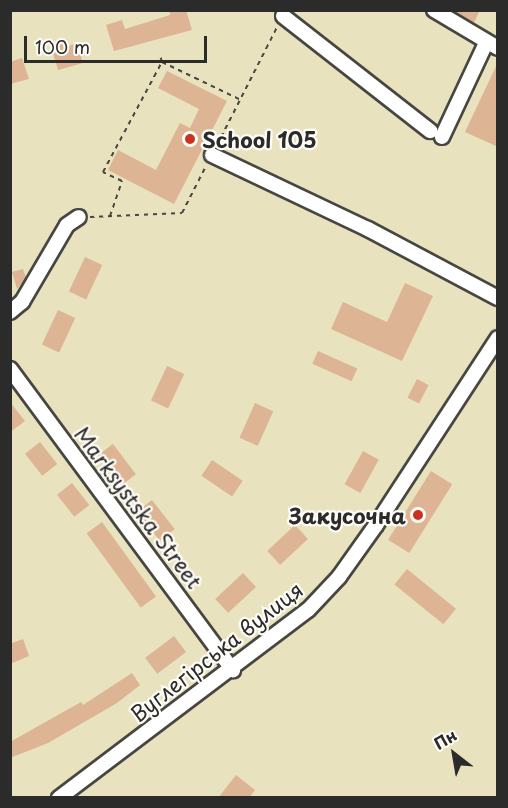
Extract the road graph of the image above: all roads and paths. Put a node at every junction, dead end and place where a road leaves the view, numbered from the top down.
1 (434, 10) edge
2 (283, 16) joint
3 (492, 45) edge
4 (160, 56) dead end
5 (162, 62) junction
6 (241, 100) junction
7 (212, 155) junction
8 (111, 216) junction
9 (79, 217) joint
10 (498, 298) edge
11 (10, 312) edge
12 (498, 338) edge
13 (10, 369) edge
14 (233, 670) junction
15 (58, 798) edge

1 - 3 street
2 - 3 street
2 - 6 path
4 - 5 path
5 - 6 path
5 - 8 path
6 - 7 path
7 - 8 path
7 - 10 street
8 - 9 path
9 - 11 street
12 - 14 street, Вуглегірська вулиця
13 - 14 street, Marksystska Street
14 - 15 street, Вуглегірська вулиця

